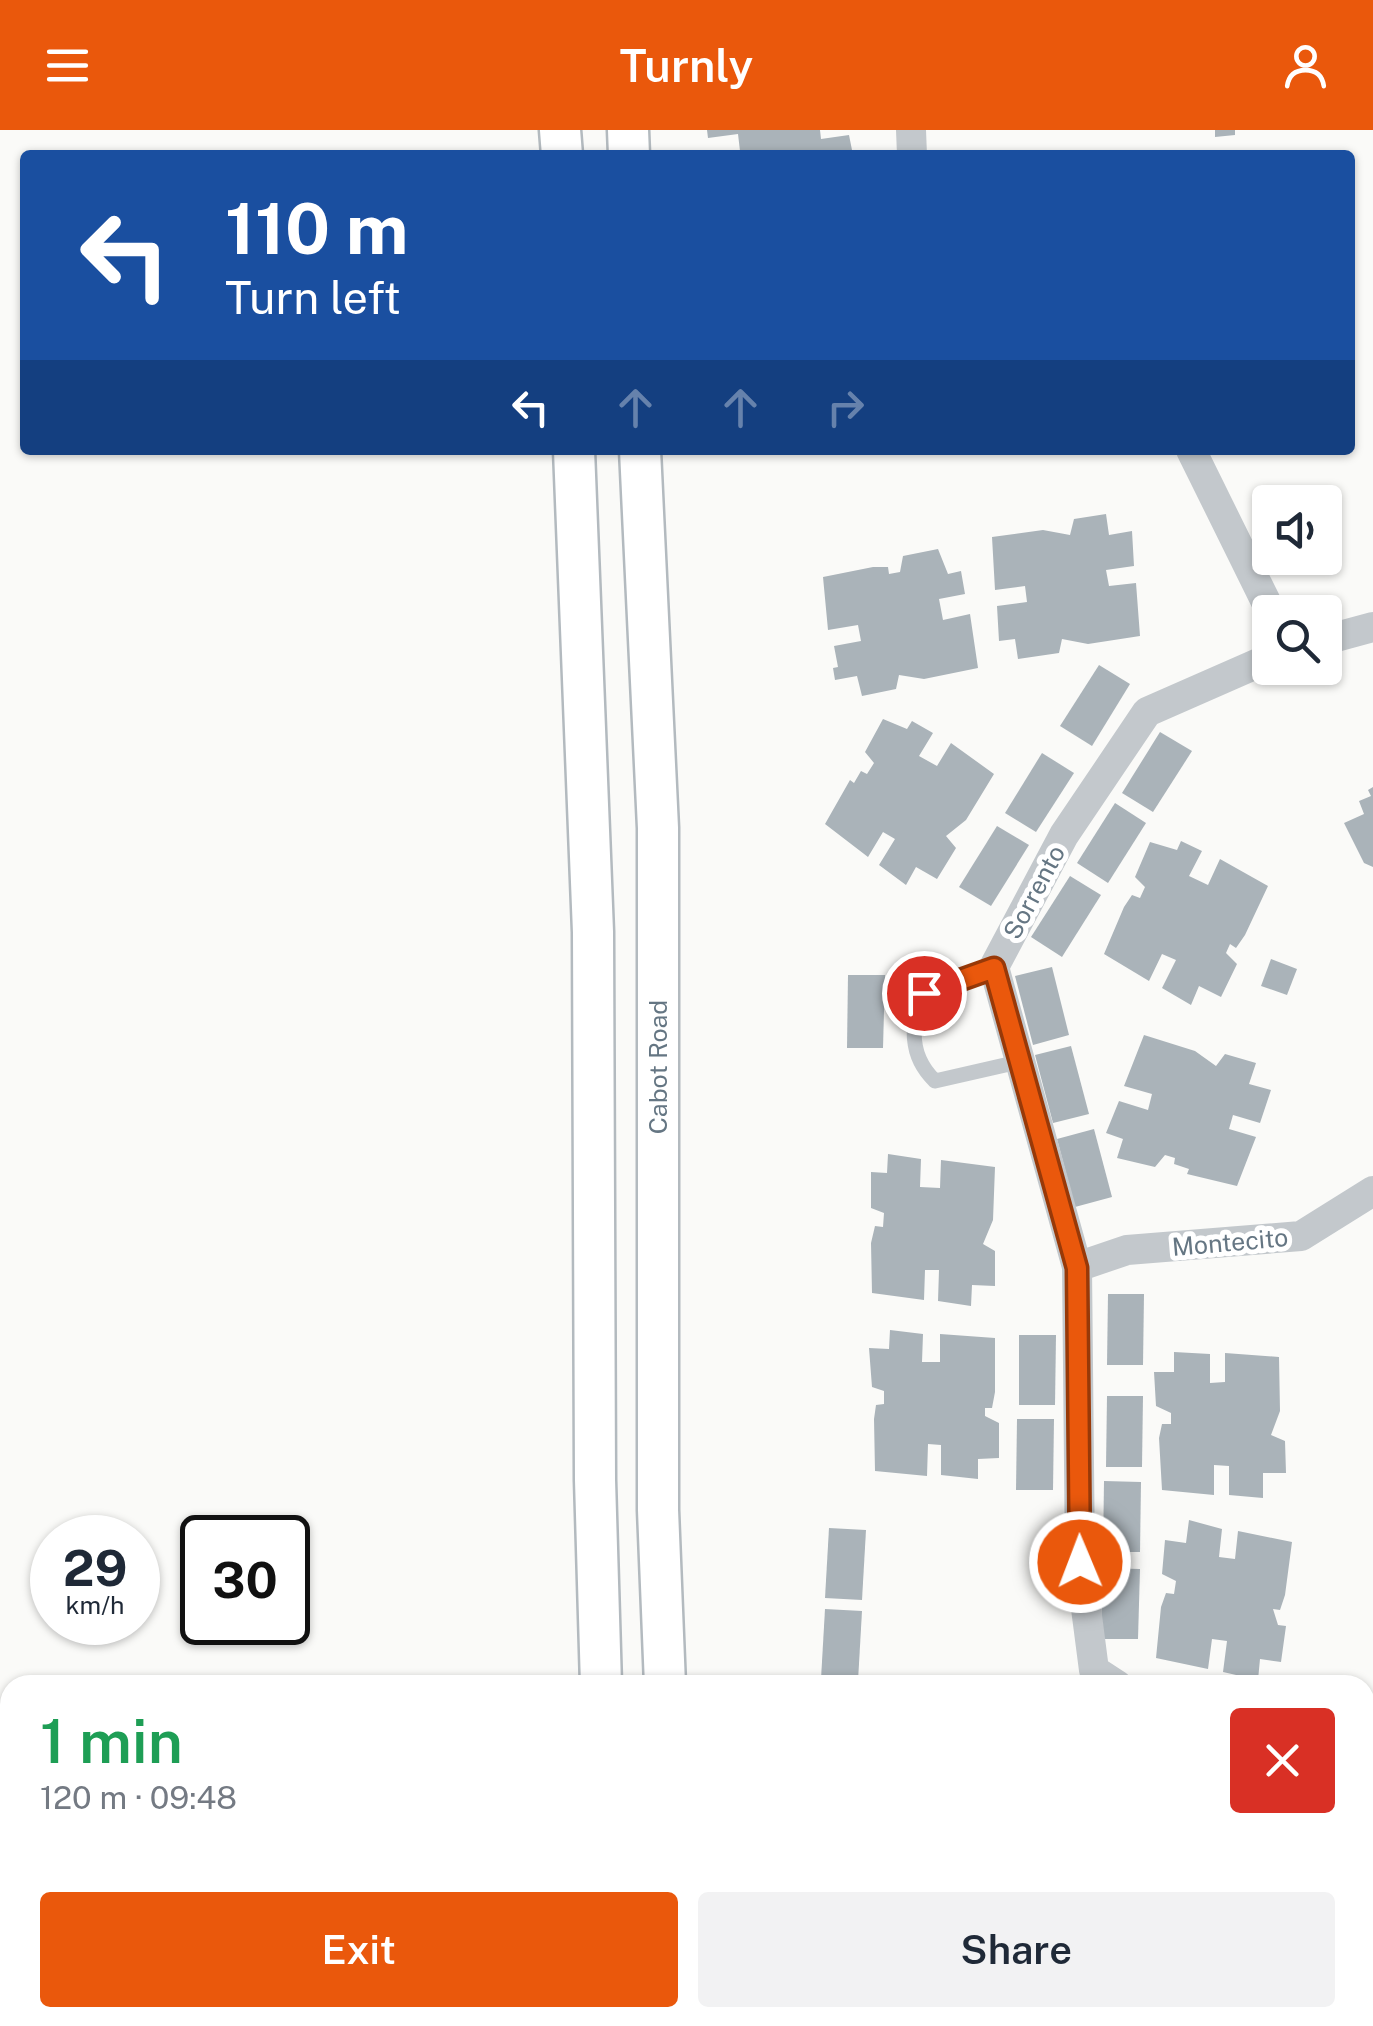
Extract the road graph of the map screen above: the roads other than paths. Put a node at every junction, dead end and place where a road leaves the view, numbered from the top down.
1 (574, 455) edge
2 (640, 455) edge
3 (1193, 455) edge
4 (1262, 595) edge
5 (1373, 627) edge
6 (1342, 635) edge
7 (1252, 666) edge
8 (994, 968) junction
9 (1018, 1062) junction
10 (1373, 1191) edge
11 (1077, 1268) junction
12 (601, 1675) edge
13 (665, 1675) edge
14 (1102, 1675) edge

1 - 12 main road
2 - 13 main road, Cabot Road
3 - 4 street
5 - 6 street
7 - 8 street, Sorrento
8 - 9 street, Sorrento
8 - 9 lane
9 - 11 street, Sorrento
10 - 11 street, Montecito
11 - 14 street, Sorrento

